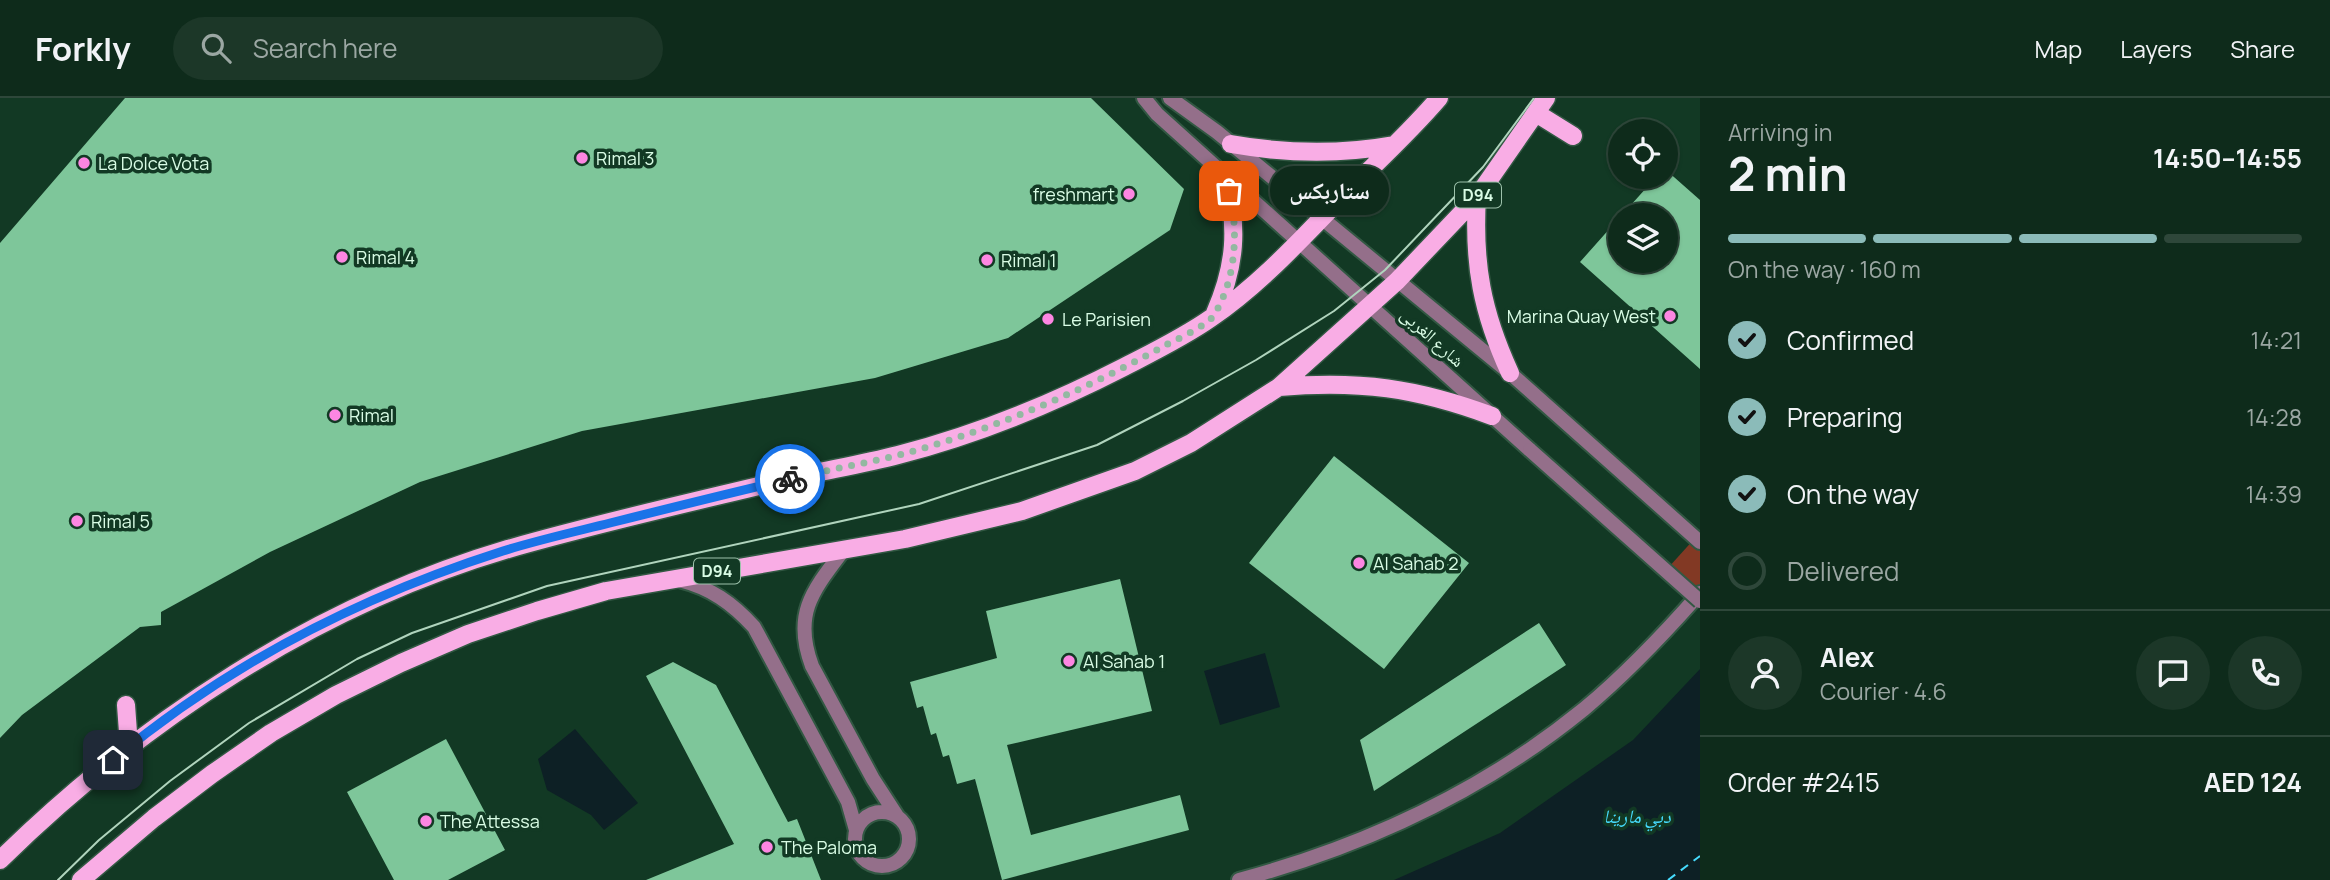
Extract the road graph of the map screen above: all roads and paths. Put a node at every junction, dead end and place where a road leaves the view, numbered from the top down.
1 (1144, 98) edge
2 (1170, 98) edge
3 (1439, 98) edge
4 (1541, 106) edge
5 (1573, 136) dead end
6 (1231, 144) junction
7 (1394, 145) junction
8 (1226, 177) junction
9 (1477, 197) junction
10 (1321, 219) junction
11 (1298, 244) junction
12 (1397, 281) junction
13 (1370, 306) junction
14 (1213, 317) junction
15 (1510, 373) junction
16 (1279, 387) junction
17 (1492, 416) junction
18 (1700, 542) edge
19 (845, 548) junction
20 (674, 578) junction
21 (1700, 593) edge
22 (1700, 601) edge
23 (126, 705) dead end
24 (130, 746) junction
25 (897, 816) junction
26 (856, 830) junction
27 (0, 860) edge
28 (893, 864) junction
29 (96, 872) edge
30 (80, 880) edge
31 (897, 880) edge
32 (1240, 880) edge

1 - 8 street, شارع الغربى
2 - 6 street, شارع الغربى
3 - 7 main road
4 - 5 main road
4 - 9 main road, D94
6 - 7 main road
6 - 10 street, شارع الغربى
7 - 10 main road
8 - 11 street, شارع الغربى
8 - 14 main road
9 - 12 main road, D94
9 - 15 main road
10 - 11 main road
10 - 12 street, شارع الغربى
11 - 13 street, شارع الغربى
11 - 14 main road
12 - 13 main road, D94
12 - 15 street, شارع الغربى
13 - 16 main road, D94
13 - 17 street, شارع الغربى
14 - 24 main road
15 - 18 street, شارع الغربى
16 - 17 main road
16 - 19 main road, D94
17 - 22 street, شارع الغربى, bridge
19 - 20 main road, D94
19 - 25 street
20 - 26 street
20 - 29 main road, D94
21 - 32 street
23 - 24 main road
24 - 27 main road
25 - 26 street
25 - 28 street
26 - 28 street
28 - 31 street
29 - 30 main road, D94

